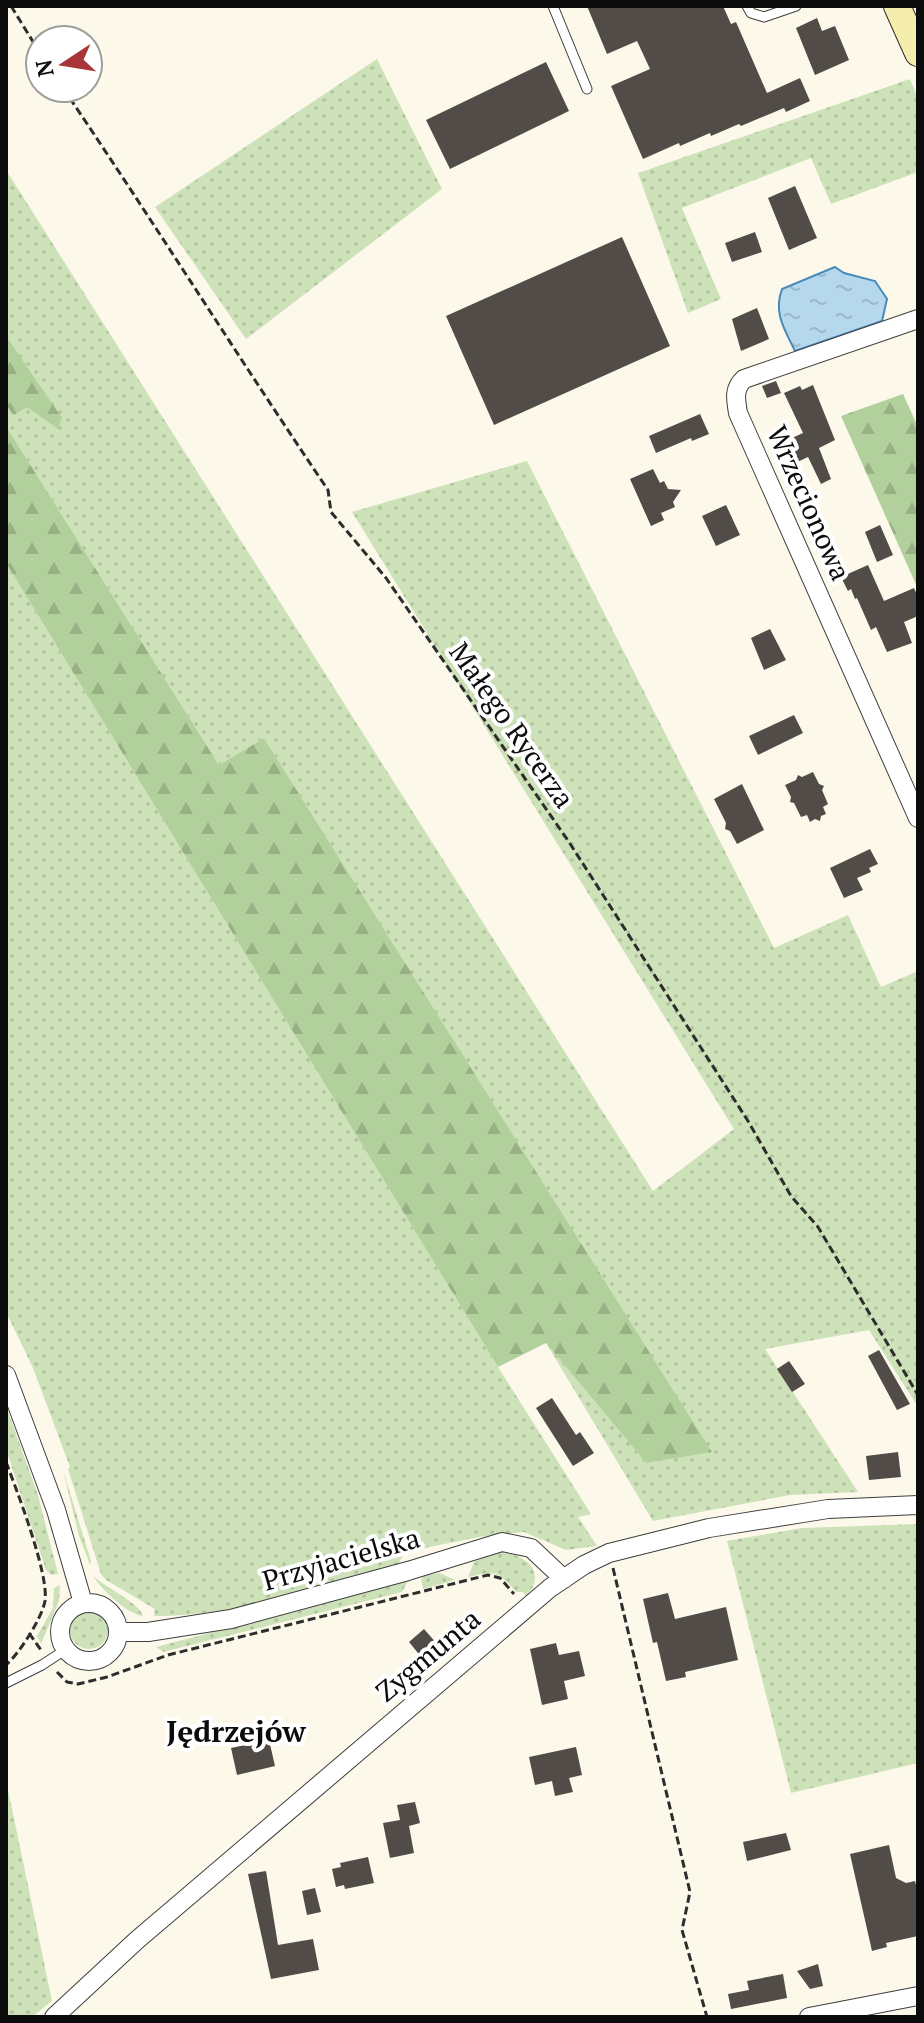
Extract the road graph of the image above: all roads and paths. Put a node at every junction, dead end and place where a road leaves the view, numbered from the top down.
1 (11, 6) edge
2 (553, 6) edge
3 (747, 6) edge
4 (796, 6) edge
5 (907, 19) edge
6 (24, 27) edge
7 (918, 53) edge
8 (587, 89) dead end
9 (74, 104) edge
10 (918, 319) edge
11 (918, 818) edge
12 (6, 1375) edge
13 (918, 1395) edge
14 (6, 1462) edge
15 (918, 1505) edge
16 (609, 1553) junction
17 (564, 1579) junction
18 (83, 1603) junction
19 (528, 1607) junction
20 (118, 1632) junction
21 (65, 1650) junction
22 (6, 1665) edge
23 (57, 1673) dead end
24 (6, 1683) edge
25 (918, 1996) edge
26 (54, 2017) edge
27 (707, 2017) edge
28 (809, 2017) edge

1 - 6 path
2 - 8 lane
3 - 4 lane
5 - 7 street
9 - 13 path, Małego Rycerza
10 - 11 street, Wrzecionowa
12 - 18 street
14 - 22 path
15 - 16 street, Zygmunta
16 - 17 street, Zygmunta
16 - 27 path
17 - 19 street, Zygmunta
17 - 20 street, Przyjacielska
18 - 20 street
18 - 21 street
19 - 23 path
19 - 26 street, Zygmunta
20 - 21 street
21 - 24 lane
25 - 28 street

